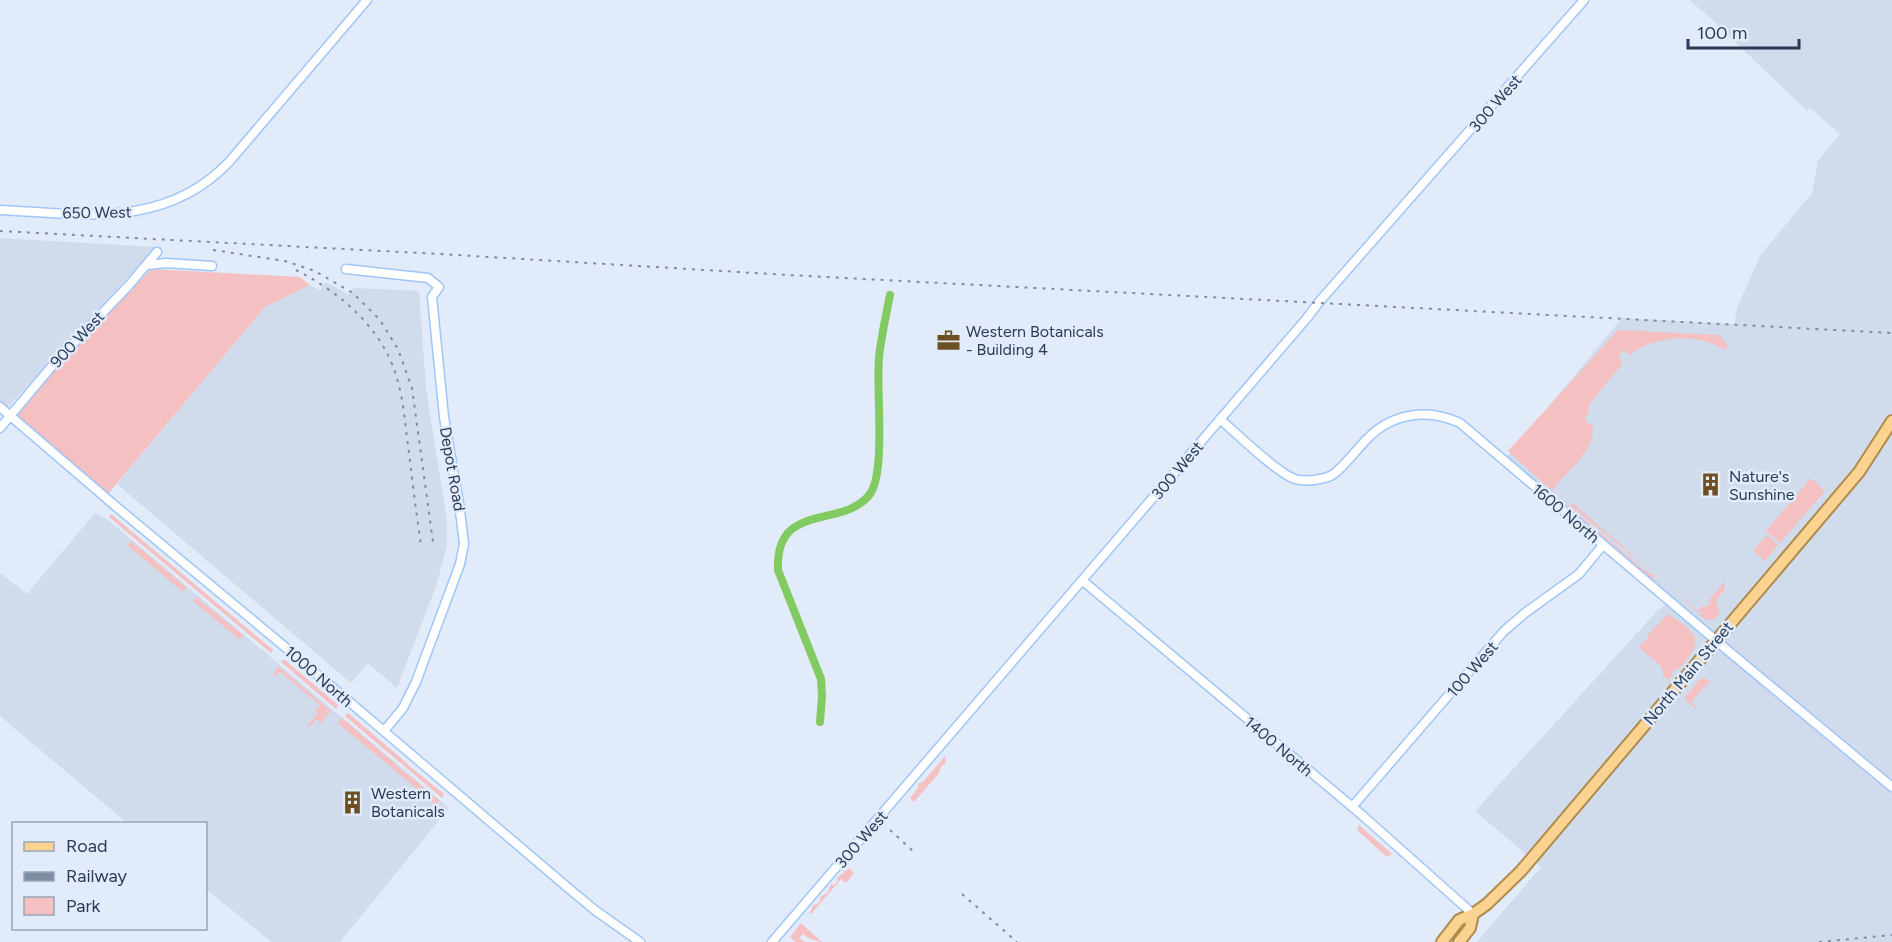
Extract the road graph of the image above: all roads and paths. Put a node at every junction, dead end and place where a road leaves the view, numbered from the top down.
1 (367, 0) edge
2 (1584, 0) edge
3 (0, 210) edge
4 (157, 252) dead end
5 (147, 265) junction
6 (212, 267) dead end
7 (346, 268) dead end
8 (0, 406) edge
9 (10, 416) junction
10 (1220, 419) junction
11 (1892, 422) edge
12 (0, 428) edge
13 (1604, 545) junction
14 (1083, 581) junction
15 (1716, 641) junction
16 (384, 731) junction
17 (1892, 787) edge
18 (1352, 807) junction
19 (1473, 914) junction
20 (640, 942) edge
21 (772, 942) edge
22 (1442, 942) edge
23 (1459, 942) edge

1 - 3 street, 650 West
2 - 10 street, 300 West
4 - 5 street, 900 West
5 - 6 street
5 - 9 street, 900 West
7 - 16 street, Depot Road
8 - 9 street, 1000 North
9 - 12 street, 900 West
9 - 16 street, 1000 North
10 - 13 street, 1600 North
10 - 14 street, 300 West
11 - 15 main road, North Main Street
13 - 15 street, 1600 North
13 - 18 street, 100 West
14 - 18 street, 1400 North
14 - 21 street, 300 West
15 - 17 street, 1600 North
15 - 19 main road, North Main Street
16 - 20 street, 1000 North
18 - 19 street, 1400 North
19 - 22 main road, North Main Street
19 - 23 main road, North Main Street

